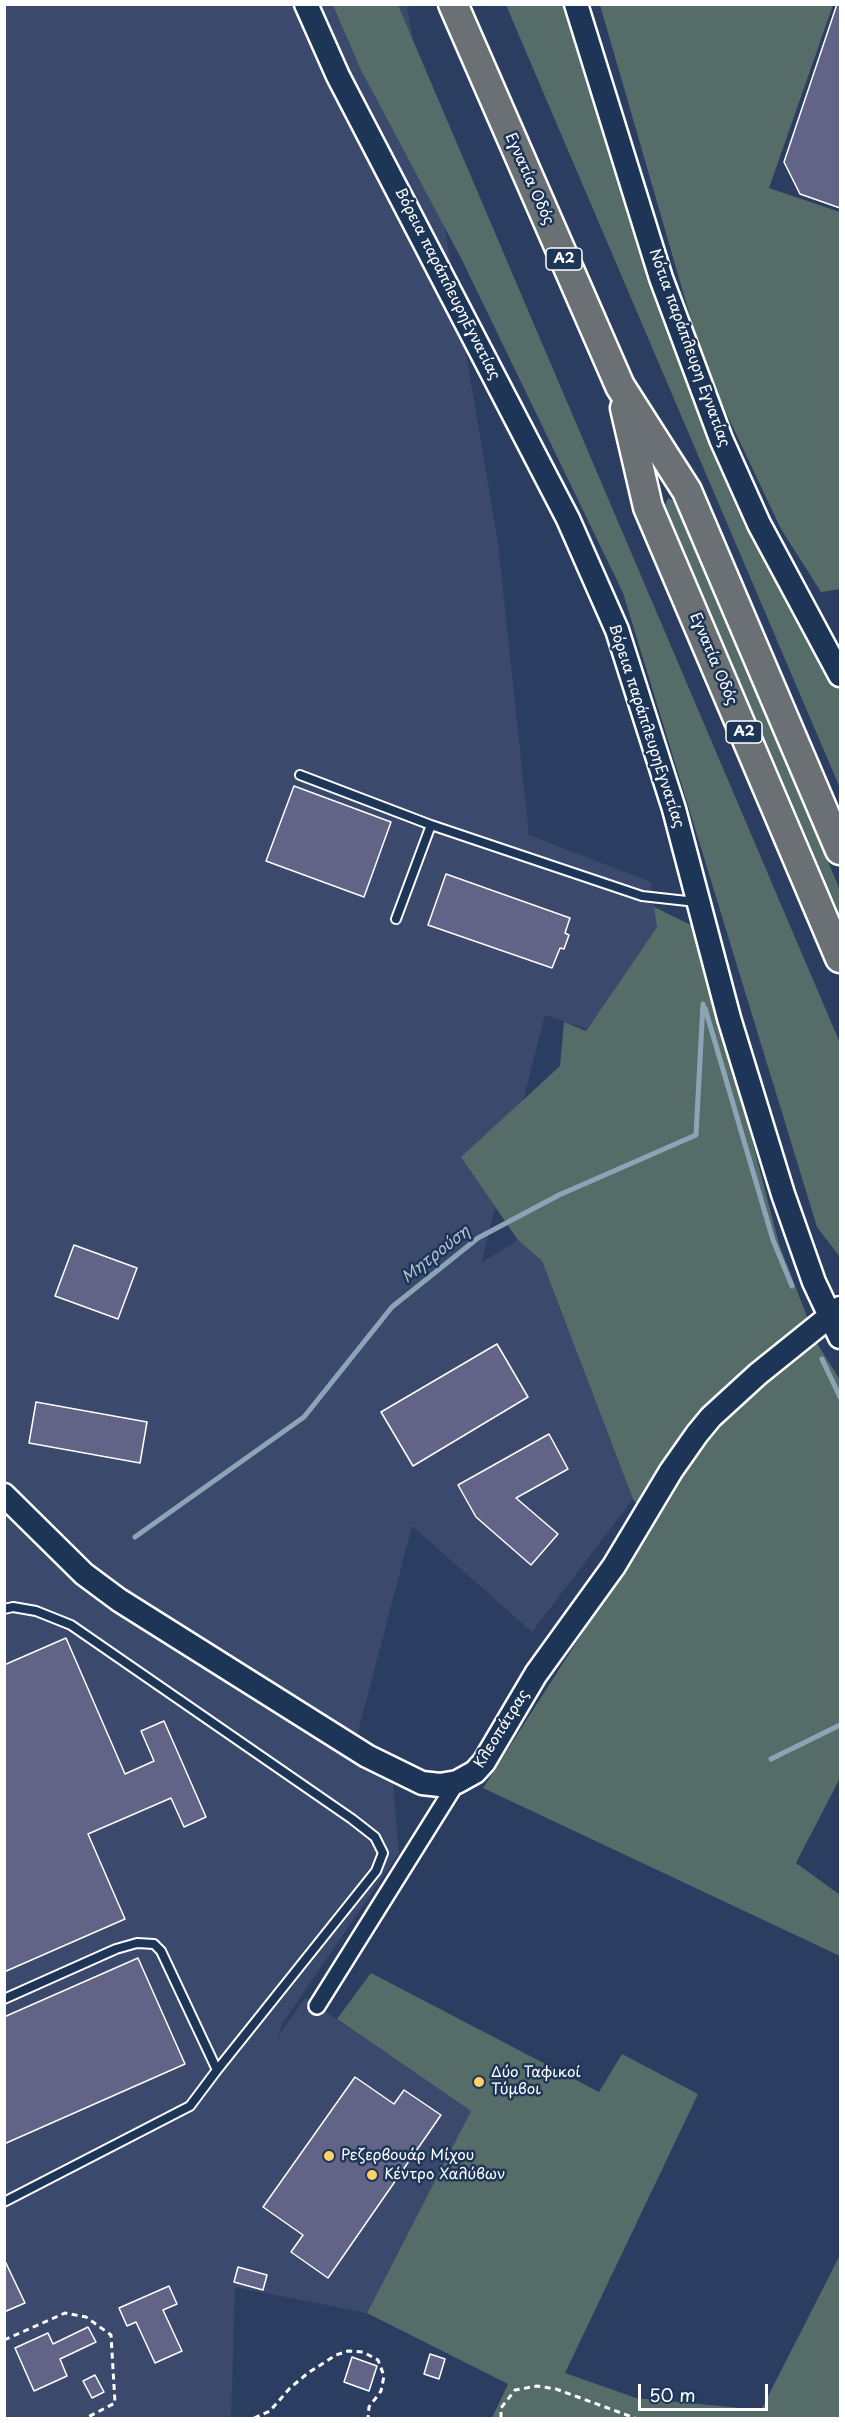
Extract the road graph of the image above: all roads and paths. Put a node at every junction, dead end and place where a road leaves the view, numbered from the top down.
1 (306, 4) edge
2 (453, 4) edge
3 (576, 4) edge
4 (620, 386) junction
5 (840, 675) edge
6 (300, 775) dead end
7 (431, 825) junction
8 (840, 850) edge
9 (698, 902) junction
10 (396, 919) dead end
11 (840, 958) edge
12 (835, 1312) edge
13 (840, 1337) edge
14 (4, 1495) edge
15 (4, 1609) edge
16 (457, 1782) junction
17 (4, 1999) edge
18 (317, 2006) dead end
19 (218, 2070) junction
20 (4, 2202) edge
21 (4, 2340) edge
22 (86, 2418) edge
23 (254, 2418) edge
24 (368, 2418) edge
25 (501, 2418) edge
26 (635, 2418) edge

1 - 9 street, Βόρεια παράπλευρηΕγνατίας
2 - 4 highway, Εγνατία Οδός / Α2
3 - 5 street, Νότια παράπλευρη Εγνατίας
4 - 8 highway, Εγνατία Οδός / Α2
4 - 11 highway, Εγνατία Οδός / Α2
6 - 7 lane
7 - 9 lane
7 - 10 lane
9 - 12 street, Βόρεια παράπλευρηΕγνατίας
12 - 13 street, Βόρεια παράπλευρηΕγνατίας
12 - 16 street, Κλεοπάτρας
14 - 16 street
15 - 19 lane
16 - 18 street
17 - 19 lane
19 - 20 lane
21 - 22 path
23 - 24 path
25 - 26 path

